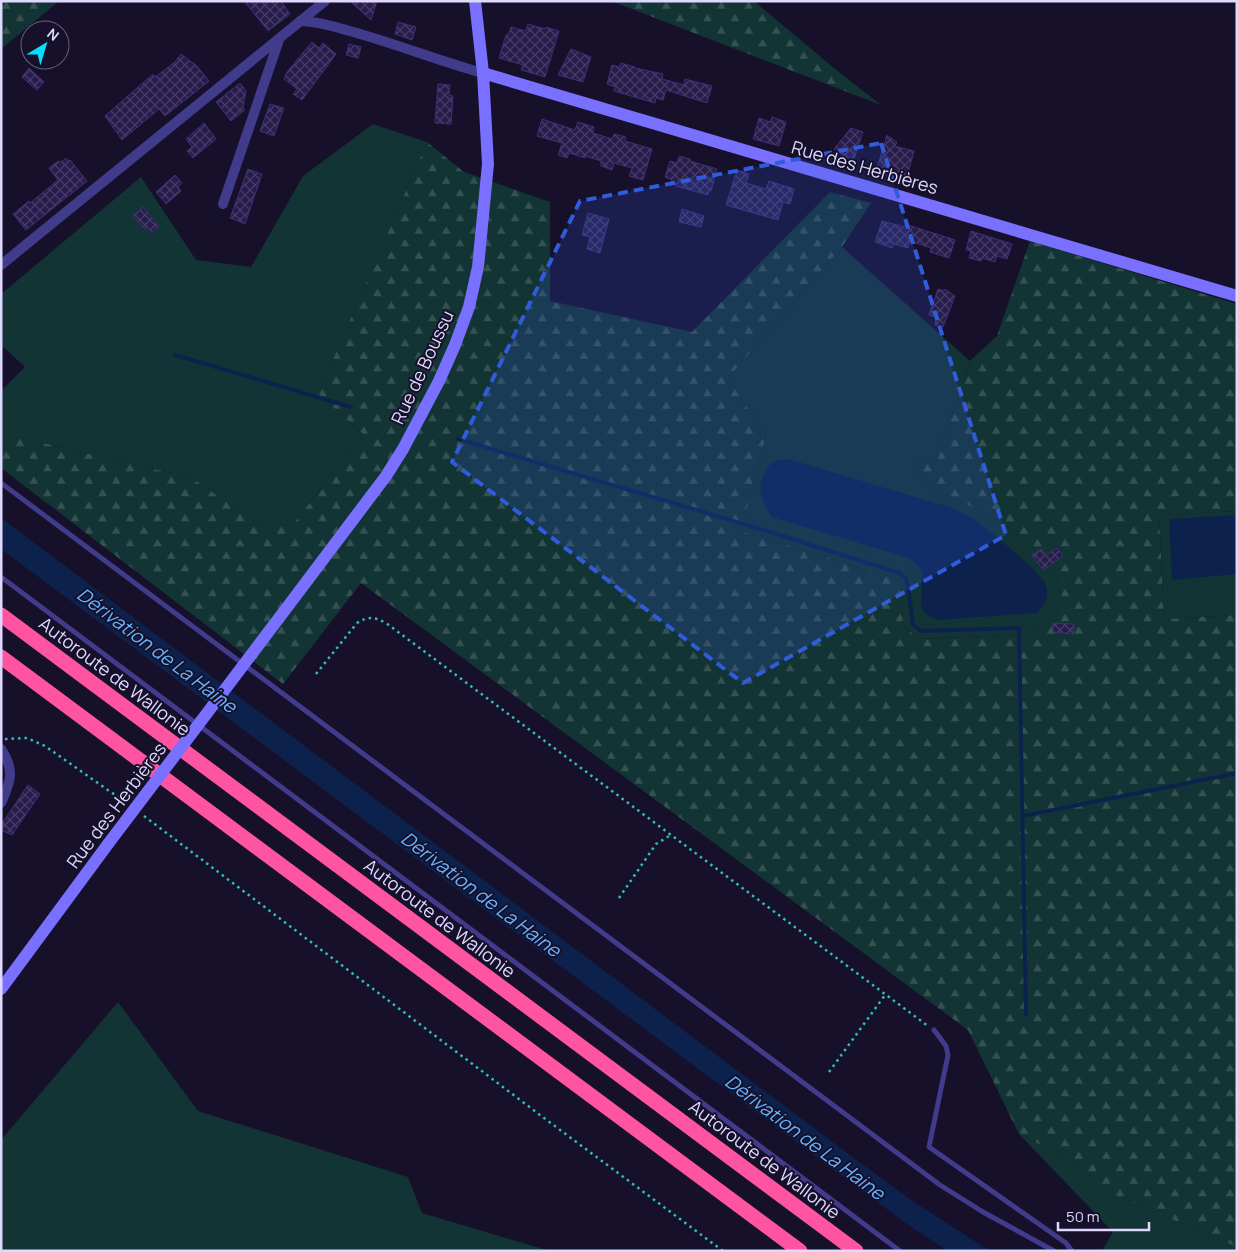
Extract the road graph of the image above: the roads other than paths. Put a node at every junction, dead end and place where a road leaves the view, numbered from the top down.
1 (324, 1) edge
2 (475, 1) edge
3 (300, 21) junction
4 (279, 38) junction
5 (483, 73) junction
6 (223, 204) dead end
7 (1, 265) edge
8 (1237, 296) edge
9 (1, 483) edge
10 (1, 577) edge
11 (1, 615) edge
12 (278, 618) joint
13 (1, 657) edge
14 (1, 749) edge
15 (1, 803) edge
16 (1, 989) edge
17 (934, 1030) road end
18 (800, 1251) edge
19 (856, 1251) edge
20 (900, 1251) edge
21 (1054, 1251) edge
22 (1072, 1251) edge

1 - 3 street
2 - 5 street, Rue de Boussu
3 - 4 street
3 - 5 street
4 - 6 street
4 - 7 street
5 - 8 street, Rue des Herbières
5 - 12 street, Rue de Boussu
9 - 21 lane
10 - 20 lane
11 - 19 highway, Autoroute de Wallonie
12 - 16 street, Rue des Herbières, bridge
13 - 18 highway
14 - 15 street
17 - 22 lane

